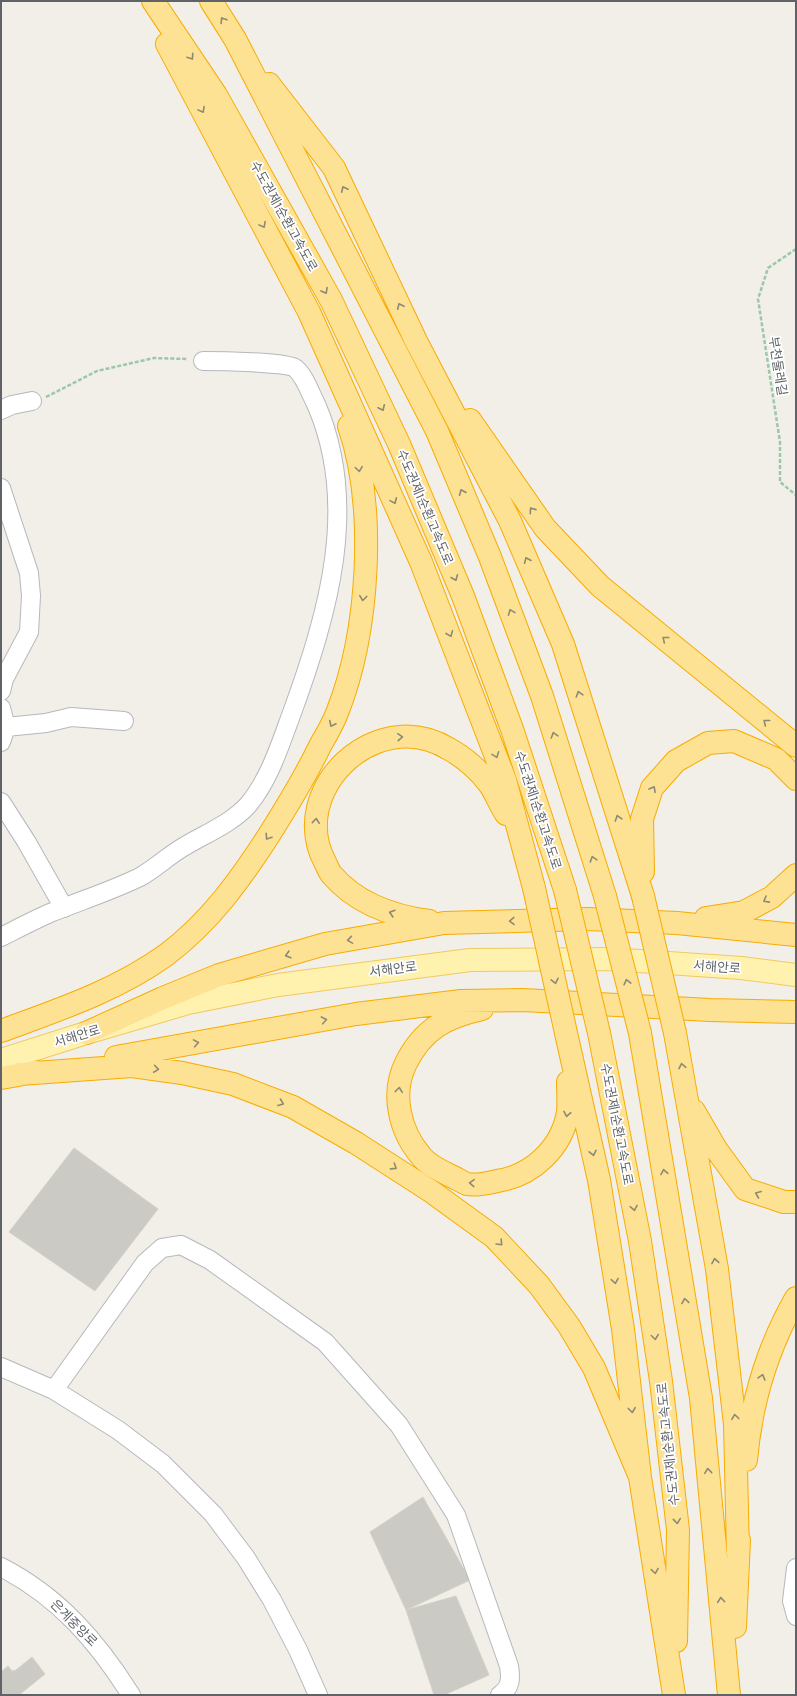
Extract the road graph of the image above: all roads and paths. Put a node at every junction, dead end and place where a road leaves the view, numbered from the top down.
1 (144, 1) edge
2 (154, 1) edge
3 (211, 1) edge
4 (235, 39) junction
5 (796, 249) edge
6 (309, 312) junction
7 (416, 341) junction
8 (204, 361) joint
9 (32, 401) joint
10 (1, 410) edge
11 (1, 488) edge
12 (796, 495) edge
13 (1, 691) edge
14 (1, 708) edge
15 (124, 721) dead end
16 (4, 735) edge
17 (796, 746) edge
18 (796, 779) edge
19 (1, 802) edge
20 (796, 875) edge
21 (531, 878) junction
22 (643, 896) junction
23 (64, 908) junction
24 (444, 923) junction
25 (677, 923) junction
26 (796, 935) edge
27 (1, 936) edge
28 (796, 975) edge
29 (523, 1000) junction
30 (710, 1010) junction
31 (796, 1012) edge
32 (796, 1026) edge
33 (1, 1031) edge
34 (86, 1032) junction
35 (566, 1033) junction
36 (1, 1060) edge
37 (10, 1076) edge
38 (688, 1099) junction
39 (796, 1202) edge
40 (796, 1298) edge
41 (1, 1367) edge
42 (54, 1390) junction
43 (640, 1477) junction
44 (738, 1554) junction
45 (1, 1567) edge
46 (796, 1568) edge
47 (796, 1616) edge
48 (131, 1695) edge
49 (318, 1695) edge
50 (500, 1695) edge
51 (674, 1695) edge
52 (730, 1695) edge

1 -> 6 highway
2 -> 51 highway, 수도권제1순환고속도로, bridge
4 -> 3 highway
7 -> 4 highway
52 -> 4 highway, bridge
5 - 12 path, 부천둘레길
6 -> 21 highway
6 -> 33 highway
17 -> 7 highway
22 -> 7 highway
8 - 9 path
8 - 23 street
9 - 10 street
11 - 13 street
14 - 16 street
15 - 16 street
22 -> 18 highway
19 - 23 street
20 -> 25 highway
24 -> 21 highway
21 -> 35 highway, bridge
38 -> 22 highway, bridge
23 - 27 street
25 -> 24 highway
24 -> 34 highway
25 - 26 highway
28 - 34 main road, 서해안로
29 - 30 highway
35 -> 29 highway
37 -> 29 highway
30 - 31 highway
30 - 32 highway
34 - 36 main road, 서해안로
35 -> 43 highway
37 -> 43 highway
39 -> 38 highway
44 -> 38 highway
44 -> 40 highway
41 - 42 street
42 - 49 street
42 - 50 street
43 -> 51 highway
44 - 52 highway
45 - 48 street, 은계중앙로
46 - 47 street

